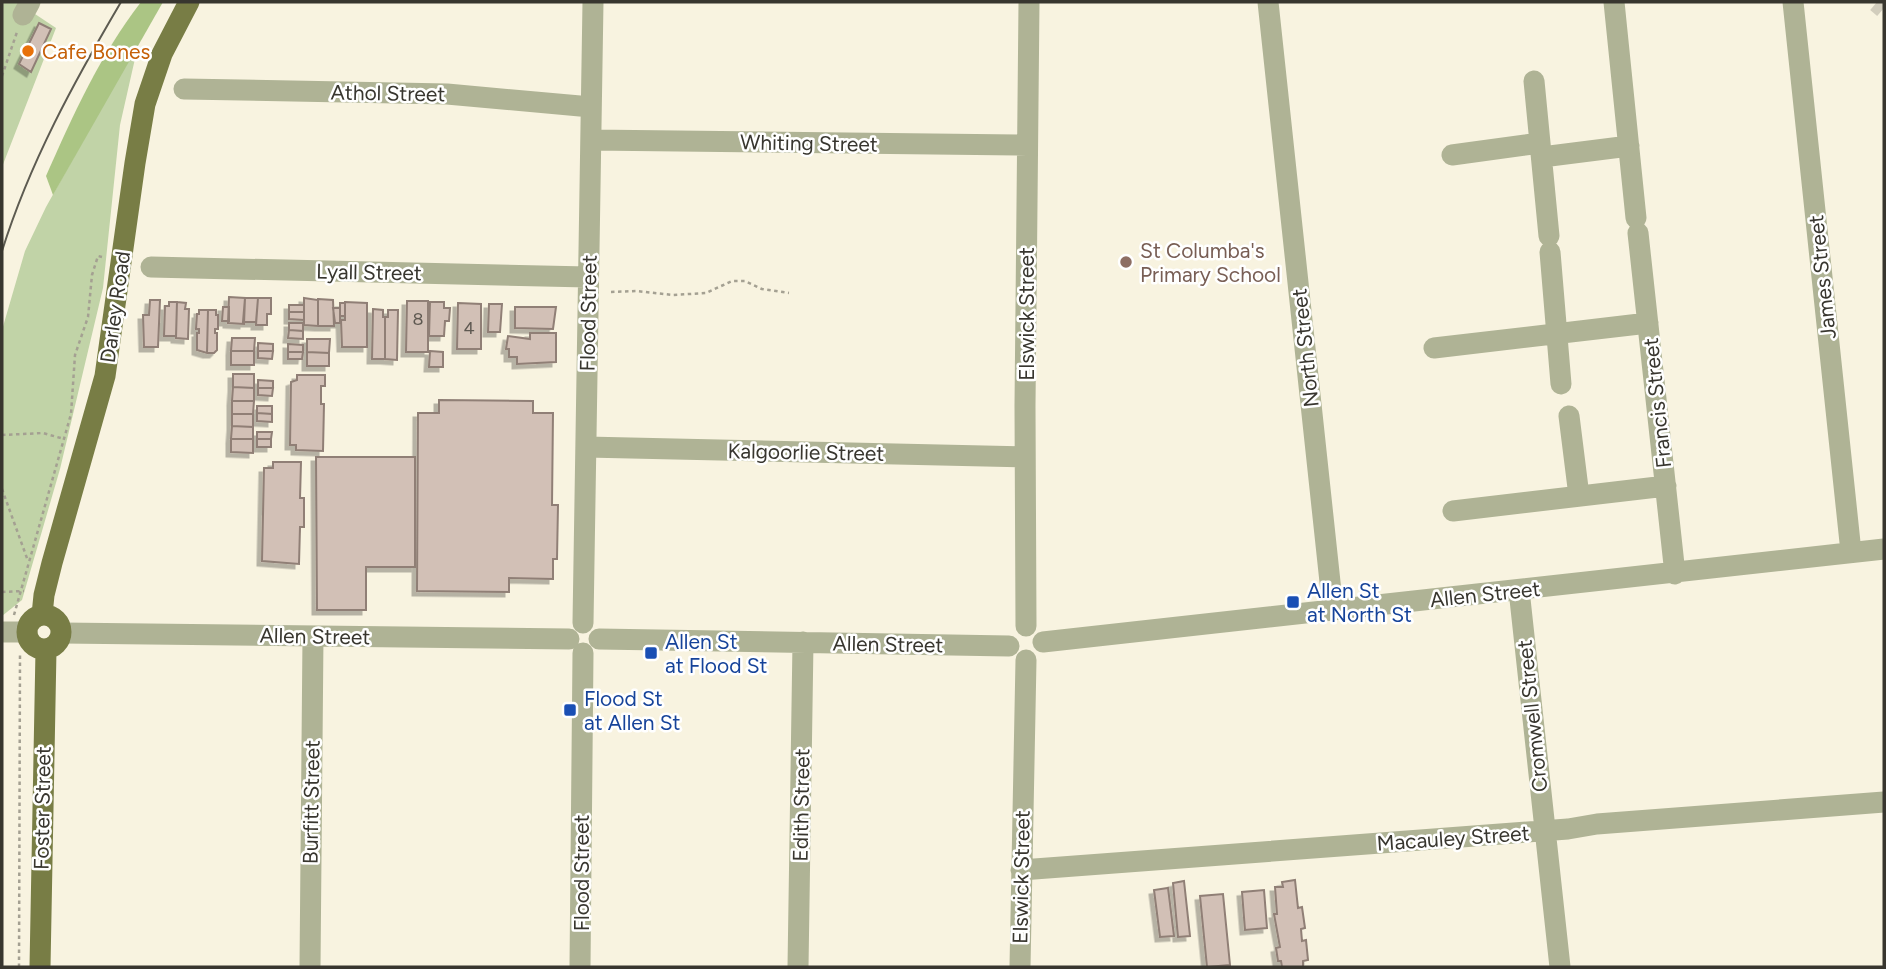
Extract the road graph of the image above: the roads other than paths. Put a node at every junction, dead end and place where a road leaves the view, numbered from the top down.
1 (190, 2) edge
2 (593, 2) edge
3 (1029, 2) edge
4 (1268, 2) edge
5 (1614, 2) edge
6 (1793, 2) edge
7 (1534, 81) dead end
8 (184, 89) dead end
9 (591, 107) junction
10 (591, 140) junction
11 (1027, 145) junction
12 (1629, 146) junction
13 (1541, 150) junction
14 (1452, 155) dead end
15 (150, 267) dead end
16 (588, 277) junction
17 (1648, 323) junction
18 (1557, 333) junction
19 (1434, 348) dead end
20 (1561, 384) dead end
21 (1569, 416) dead end
22 (586, 447) junction
23 (1025, 457) junction
24 (1665, 486) junction
25 (1579, 496) junction
26 (1452, 511) dead end
27 (1884, 548) edge
28 (1851, 552) junction
29 (1675, 573) junction
30 (1519, 590) junction
31 (1333, 610) junction
32 (42, 615) junction
33 (1027, 626) junction
34 (14, 632) edge
35 (62, 633) junction
36 (313, 636) junction
37 (583, 638) junction
38 (803, 642) junction
39 (1043, 642) junction
40 (1009, 646) junction
41 (46, 650) junction
42 (1026, 660) junction
43 (1884, 802) edge
44 (1544, 831) junction
45 (1021, 870) junction
46 (40, 967) edge
47 (310, 967) edge
48 (580, 967) edge
49 (798, 967) edge
50 (1020, 967) edge
51 (1560, 967) edge

1 - 32 main road, Darley Road
2 - 9 street, Flood Street
3 - 11 street, Elswick Street
4 - 31 street, North Street
5 - 12 street, Francis Street
6 - 28 street, James Street
7 - 13 street
8 - 9 street, Athol Street
9 - 10 street, Flood Street
10 - 11 street, Whiting Street
10 - 16 street, Flood Street
11 - 23 street, Elswick Street
12 - 13 street
12 - 17 street, Francis Street
13 - 14 street
13 - 18 street
15 - 16 street, Lyall Street
16 - 22 street, Flood Street
17 - 18 street
17 - 24 street, Francis Street
18 - 19 street
18 - 20 street
21 - 25 street
22 - 23 street, Kalgoorlie Street
22 - 37 street, Flood Street
23 - 33 street, Elswick Street
24 - 25 street
24 - 29 street, Francis Street
25 - 26 street
27 - 28 street, Allen Street
28 - 29 street, Allen Street
29 - 30 street, Allen Street
30 - 31 street, Allen Street
30 - 44 street, Cromwell Street
31 - 39 street, Allen Street
32 - 34 main road
32 - 35 main road
33 - 39 street
33 - 40 street
34 - 41 main road
35 - 36 street, Allen Street
35 - 41 main road
36 - 37 street, Allen Street
36 - 47 street, Burfitt Street
37 - 38 street, Allen Street
37 - 48 street, Flood Street
38 - 40 street, Allen Street
38 - 49 street, Edith Street
39 - 42 street
40 - 42 street
41 - 46 main road, Foster Street
42 - 45 street, Elswick Street
43 - 44 street, Macauley Street
44 - 45 street, Macauley Street
44 - 51 street, Cromwell Street
45 - 50 street, Elswick Street

